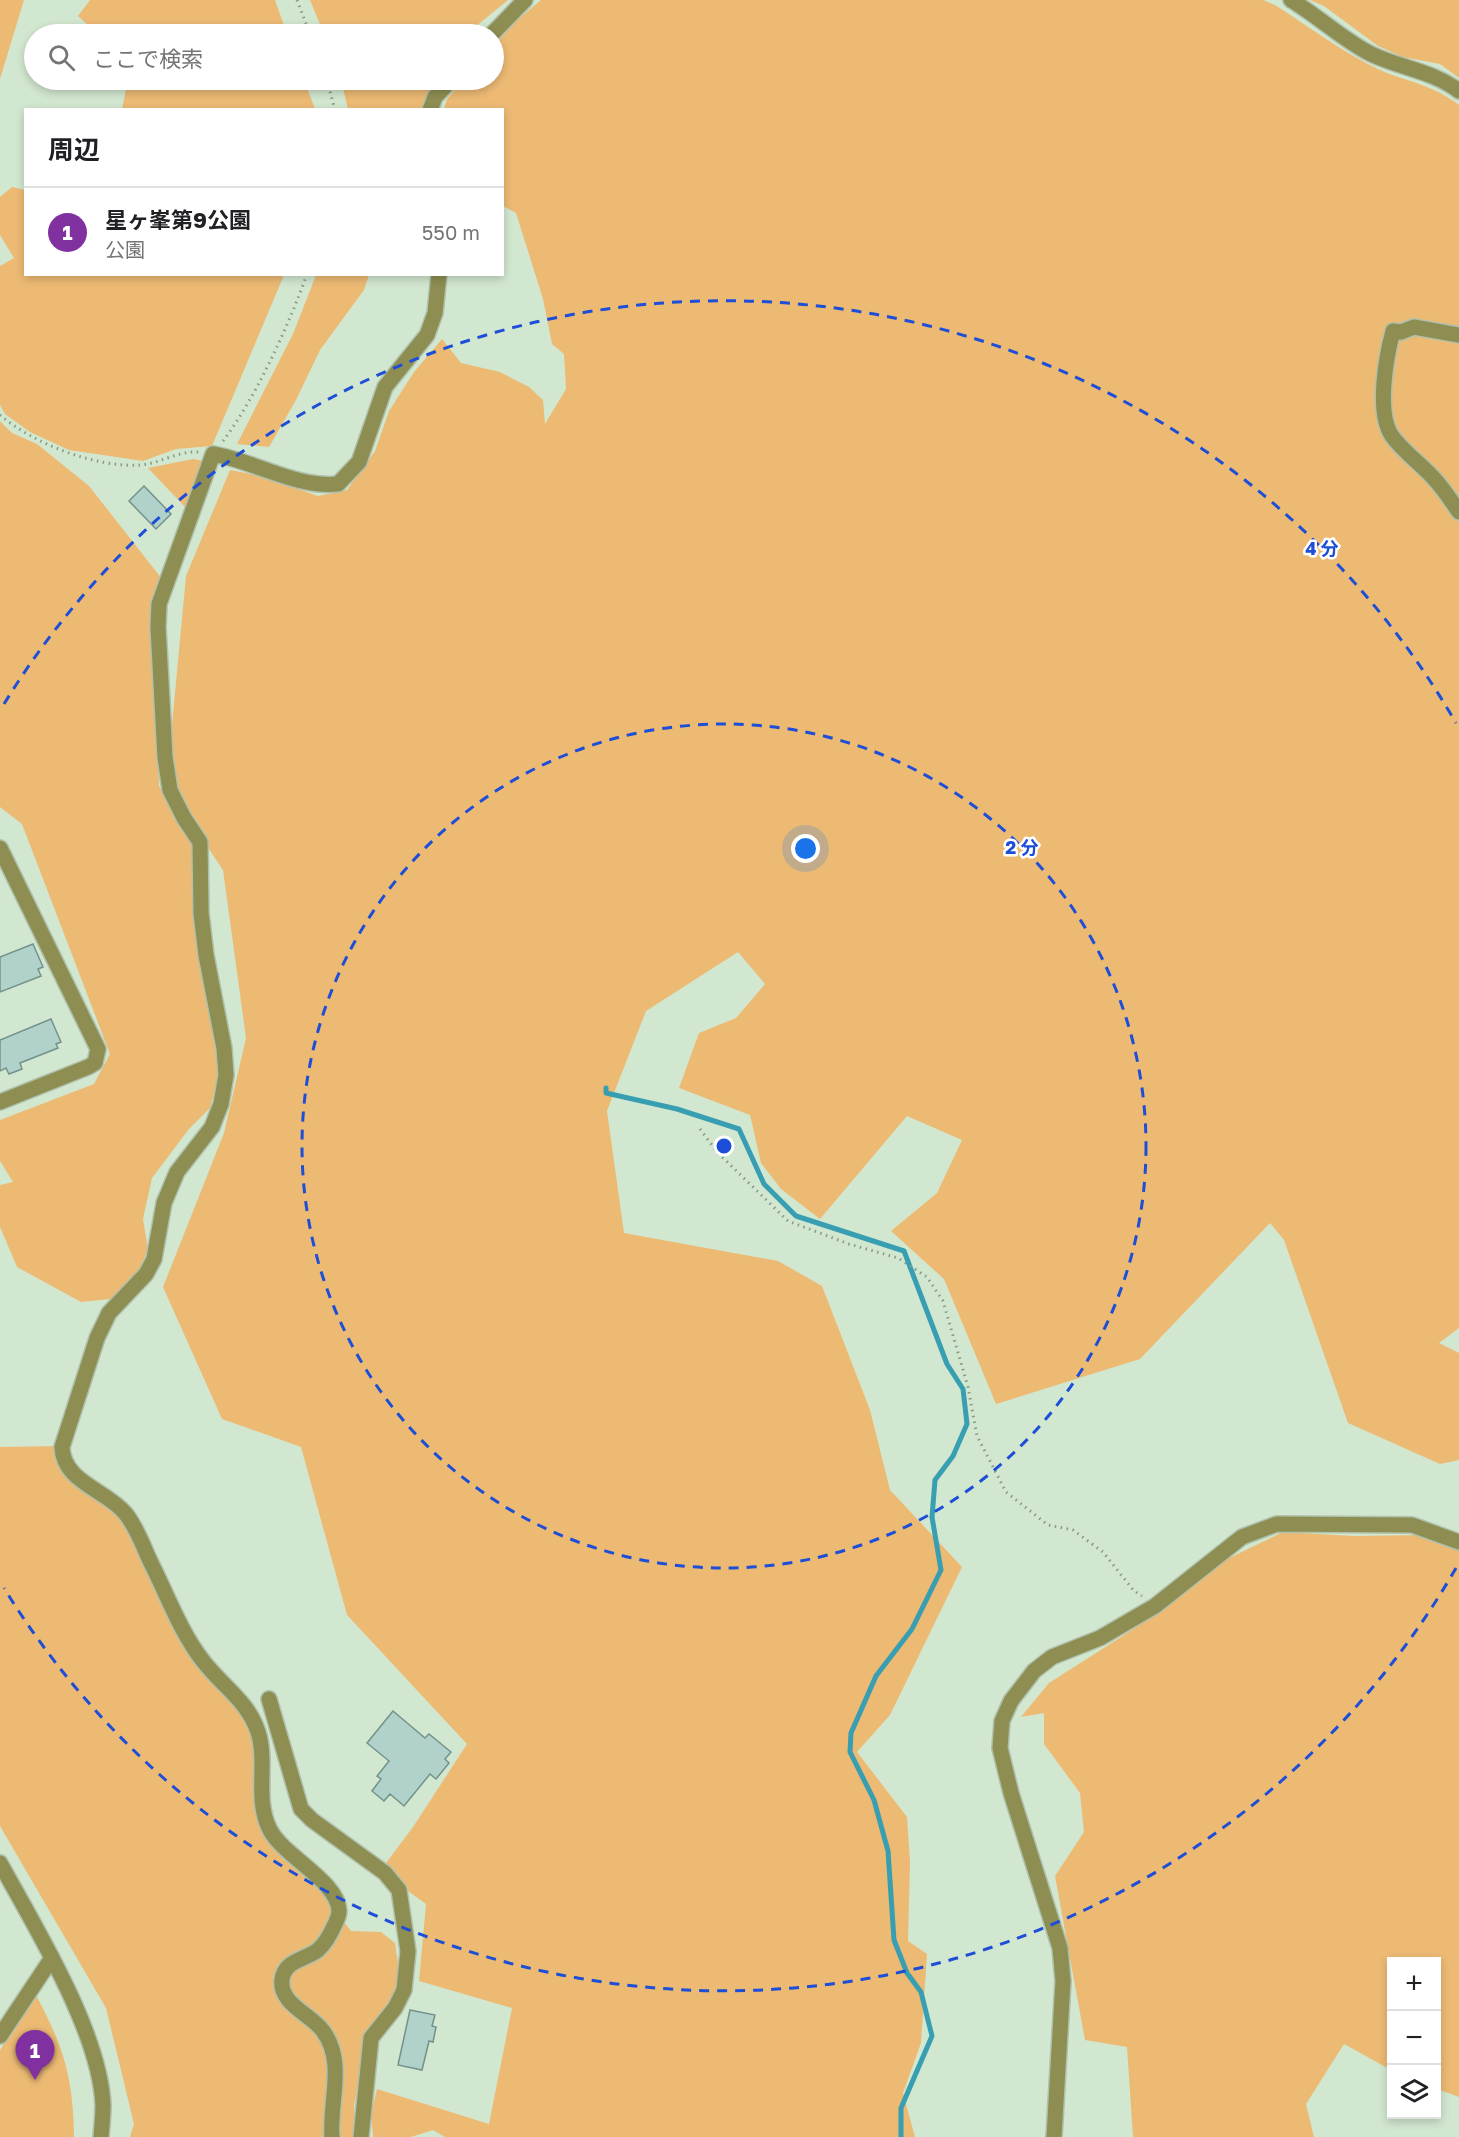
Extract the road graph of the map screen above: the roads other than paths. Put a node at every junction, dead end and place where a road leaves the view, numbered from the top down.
1 (525, 0) edge
2 (1291, 0) edge
3 (502, 24) edge
4 (442, 90) edge
5 (1459, 91) edge
6 (431, 108) edge
7 (439, 276) edge
8 (1459, 335) edge
9 (1459, 512) edge
10 (0, 849) edge
11 (0, 1102) edge
12 (1459, 1542) edge
13 (269, 1699) dead end
14 (0, 1863) edge
15 (52, 1958) junction
16 (0, 2036) edge
17 (101, 2137) edge
18 (332, 2137) edge
19 (361, 2137) edge
20 (1054, 2137) edge

1 - 3 street
2 - 5 street
4 - 6 street
7 - 18 street
8 - 9 street
10 - 11 street
12 - 20 street
13 - 19 street
14 - 15 street
15 - 16 street
15 - 17 street

